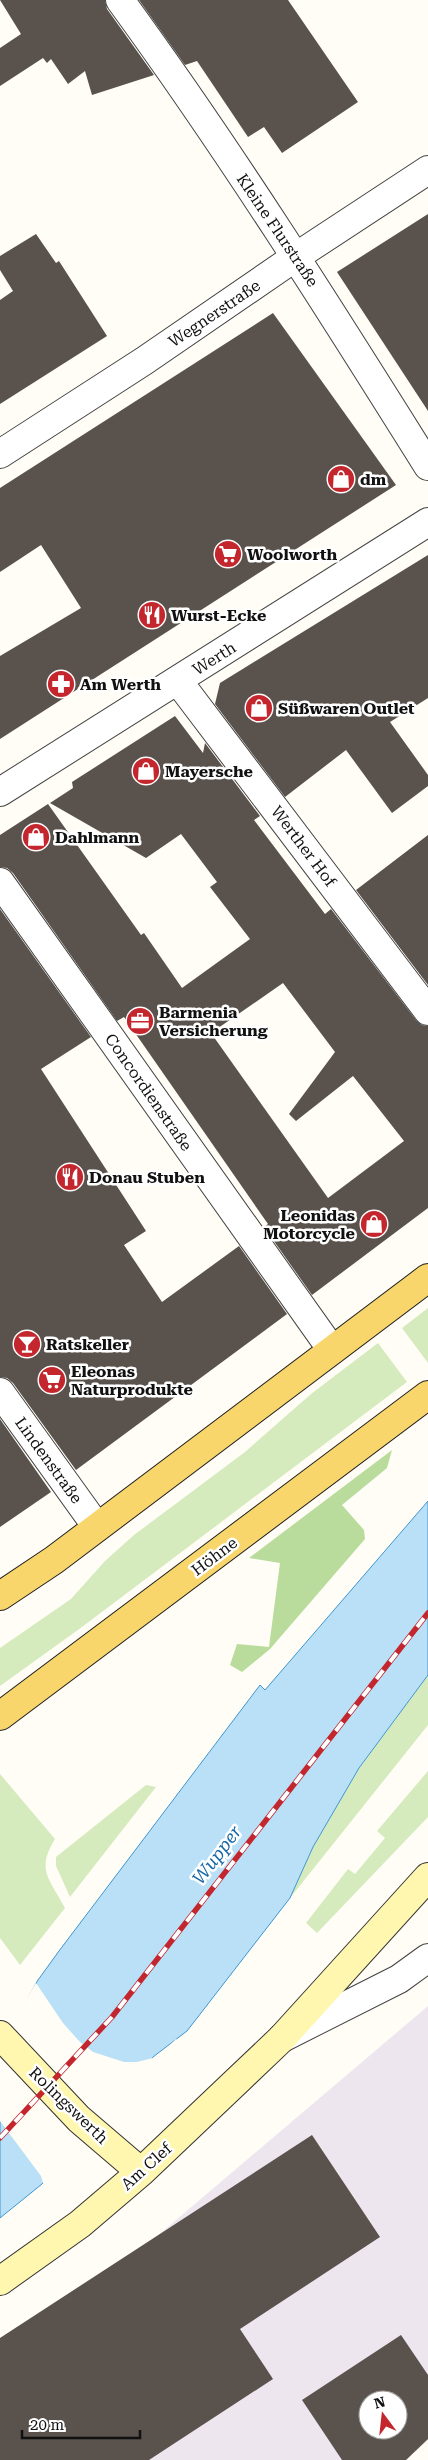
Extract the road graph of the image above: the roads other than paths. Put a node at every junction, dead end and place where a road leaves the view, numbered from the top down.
1 (120, 0) edge
2 (424, 181) edge
3 (296, 256) junction
4 (0, 454) edge
5 (428, 466) edge
6 (428, 522) edge
7 (178, 681) junction
8 (0, 792) edge
9 (0, 882) edge
10 (428, 1011) edge
11 (428, 1278) edge
12 (332, 1350) junction
13 (0, 1392) edge
14 (428, 1395) edge
15 (97, 1527) junction
16 (0, 1596) edge
17 (0, 1716) edge
18 (428, 1877) edge
19 (428, 1958) edge
20 (0, 2035) edge
21 (282, 2038) junction
22 (141, 2172) junction
23 (0, 2281) edge

1 - 3 street, Kleine Flurstraße
2 - 3 street, Wegnerstraße
3 - 4 street, Wegnerstraße
3 - 5 street, Kleine Flurstraße
6 - 7 street, Werth
7 - 8 street, Werth
7 - 10 street, Werther Hof
9 - 12 street, Concordienstraße
11 - 12 main road
12 - 15 main road
13 - 15 street, Lindenstraße
14 - 17 main road, Höhne
15 - 16 main road
18 - 21 main road, Am Clef
19 - 21 street, Am Clef
20 - 22 main road, Rolingswerth
21 - 22 main road, Am Clef
22 - 23 main road, Am Clef

